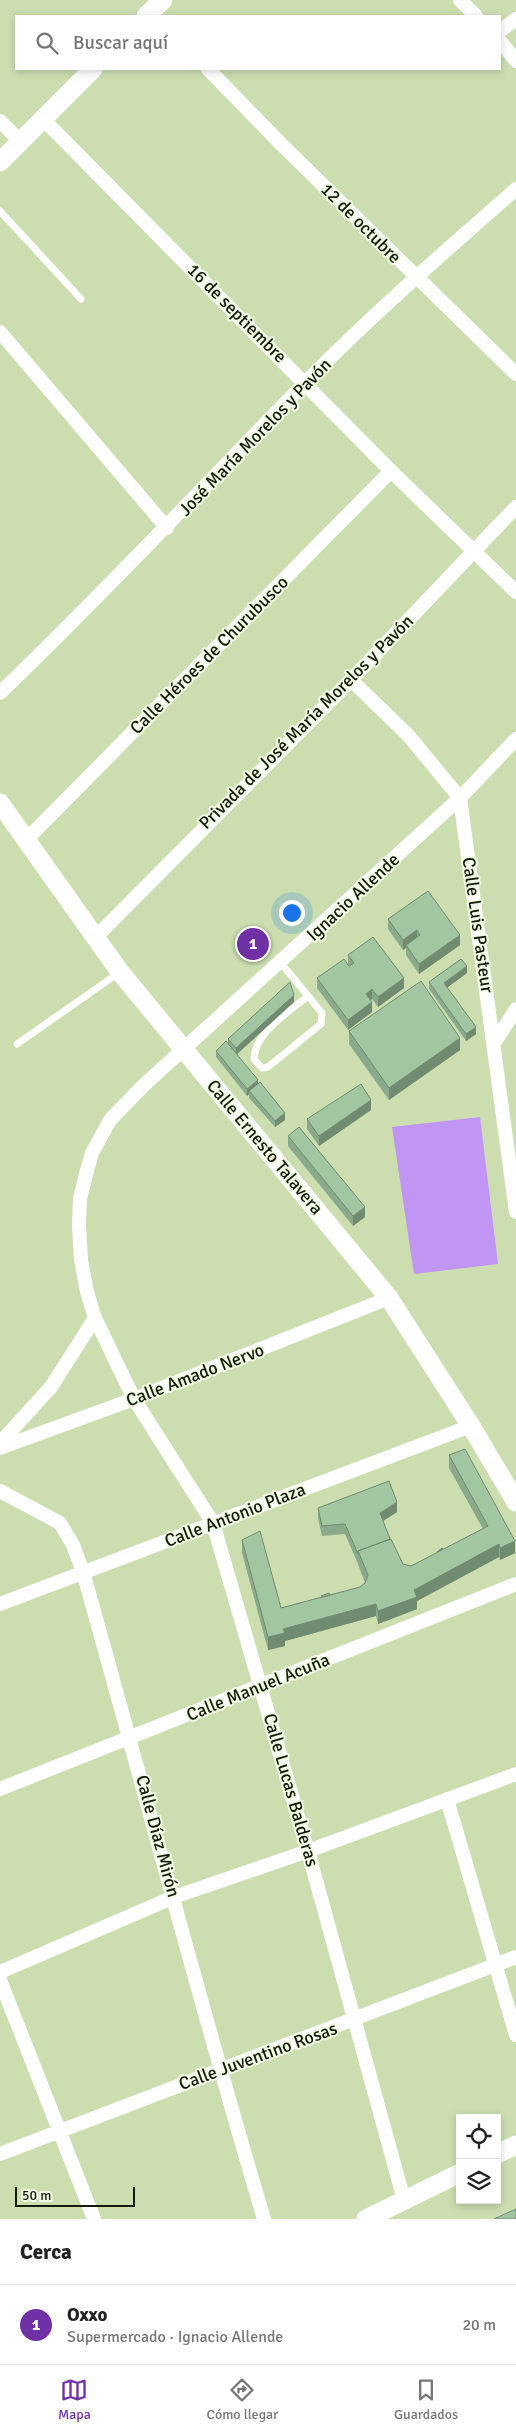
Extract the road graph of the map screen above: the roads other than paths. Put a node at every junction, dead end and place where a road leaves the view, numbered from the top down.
1 (460, 0) edge
2 (475, 15) edge
3 (516, 19) edge
4 (501, 30) edge
5 (501, 42) edge
6 (516, 61) edge
7 (92, 70) edge
8 (209, 70) edge
9 (43, 119) junction
10 (0, 121) edge
11 (20, 141) junction
12 (0, 162) edge
13 (516, 189) edge
14 (0, 211) edge
15 (415, 277) junction
16 (81, 299) dead end
17 (0, 332) edge
18 (516, 374) edge
19 (306, 383) junction
20 (392, 471) junction
21 (516, 507) edge
22 (166, 528) junction
23 (472, 552) junction
24 (516, 592) edge
25 (351, 680) junction
26 (0, 692) edge
27 (516, 739) edge
28 (460, 798) junction
29 (0, 803) edge
30 (27, 839) junction
31 (96, 937) junction
32 (281, 963) junction
33 (120, 972) junction
34 (308, 996) junction
35 (516, 1009) edge
36 (494, 1043) junction
37 (17, 1044) dead end
38 (184, 1049) junction
39 (516, 1212) edge
40 (389, 1298) junction
41 (95, 1318) junction
42 (134, 1399) junction
43 (471, 1426) junction
44 (0, 1443) edge
45 (0, 1448) edge
46 (0, 1491) edge
47 (516, 1502) edge
48 (212, 1523) junction
49 (83, 1572) junction
50 (516, 1584) edge
51 (0, 1604) edge
52 (262, 1686) junction
53 (130, 1738) junction
54 (516, 1774) edge
55 (0, 1789) edge
56 (447, 1799) junction
57 (308, 1851) junction
58 (174, 1897) junction
59 (516, 1957) edge
60 (494, 1965) junction
61 (0, 1972) edge
62 (0, 1980) edge
63 (353, 2021) junction
64 (516, 2035) edge
65 (220, 2071) junction
66 (60, 2129) junction
67 (516, 2145) edge
68 (501, 2152) edge
69 (0, 2154) edge
70 (456, 2175) edge
71 (404, 2200) junction
72 (94, 2219) edge
73 (264, 2219) edge
74 (366, 2219) edge

1 - 2 street
3 - 4 street
5 - 6 street
7 - 9 street
8 - 15 street, 12 de octubre
9 - 11 street
9 - 19 street, 16 de septiembre
10 - 11 street
11 - 12 street
13 - 15 street, José María Morelos y Pavón
14 - 16 lane
15 - 18 street, 12 de octubre
15 - 19 street, José María Morelos y Pavón
17 - 22 street
19 - 20 street, 16 de septiembre
19 - 22 street, José María Morelos y Pavón
20 - 23 street, 16 de septiembre
20 - 30 street, Calle Héroes de Churubusco
21 - 23 street, Privada de José María Morelos y Pavón
22 - 26 street, José María Morelos y Pavón
23 - 24 street, 16 de septiembre
23 - 25 street, Privada de José María Morelos y Pavón
25 - 28 street
25 - 31 street, Privada de José María Morelos y Pavón
27 - 28 street, Ignacio Allende
28 - 32 street, Ignacio Allende
28 - 36 street, Calle Luis Pasteur
29 - 30 street, Calle Ernesto Talavera
30 - 31 street, Calle Ernesto Talavera
31 - 33 street, Calle Ernesto Talavera
32 - 34 lane
32 - 38 street, Ignacio Allende
33 - 37 lane
33 - 38 street, Calle Ernesto Talavera
34 - 34 lane
35 - 36 street
36 - 39 street, Calle Luis Pasteur
38 - 40 street, Calle Ernesto Talavera
38 - 41 street, Ignacio Allende
40 - 42 street, Calle Amado Nervo
40 - 43 street, Calle Ernesto Talavera
41 - 42 street, Calle Lucas Balderas
41 - 44 street
42 - 45 street, Calle Amado Nervo
42 - 48 street, Calle Lucas Balderas
43 - 47 street, Calle Ernesto Talavera
43 - 48 street, Calle Antonio Plaza
46 - 49 street, Calle Díaz Mirón
48 - 49 street, Calle Antonio Plaza
48 - 52 street, Calle Lucas Balderas
49 - 51 street, Calle Antonio Plaza
49 - 53 street, Calle Díaz Mirón
50 - 52 street, Calle Manuel Acuña
52 - 53 street, Calle Manuel Acuña
52 - 57 street, Calle Lucas Balderas
53 - 55 street, Calle Manuel Acuña
53 - 58 street, Calle Díaz Mirón
54 - 56 street
56 - 57 street
56 - 60 street
57 - 58 street
57 - 63 street, Calle Lucas Balderas
58 - 61 street
58 - 65 street, Calle Díaz Mirón
59 - 60 street, Calle Juventino Rosas
60 - 63 street, Calle Juventino Rosas
60 - 64 street
62 - 66 street
63 - 65 street, Calle Juventino Rosas
63 - 71 street, Calle Lucas Balderas
65 - 66 street, Calle Juventino Rosas
65 - 73 street, Calle Díaz Mirón
66 - 69 street, Calle Juventino Rosas
66 - 72 street
67 - 68 street
70 - 71 street
71 - 74 street

